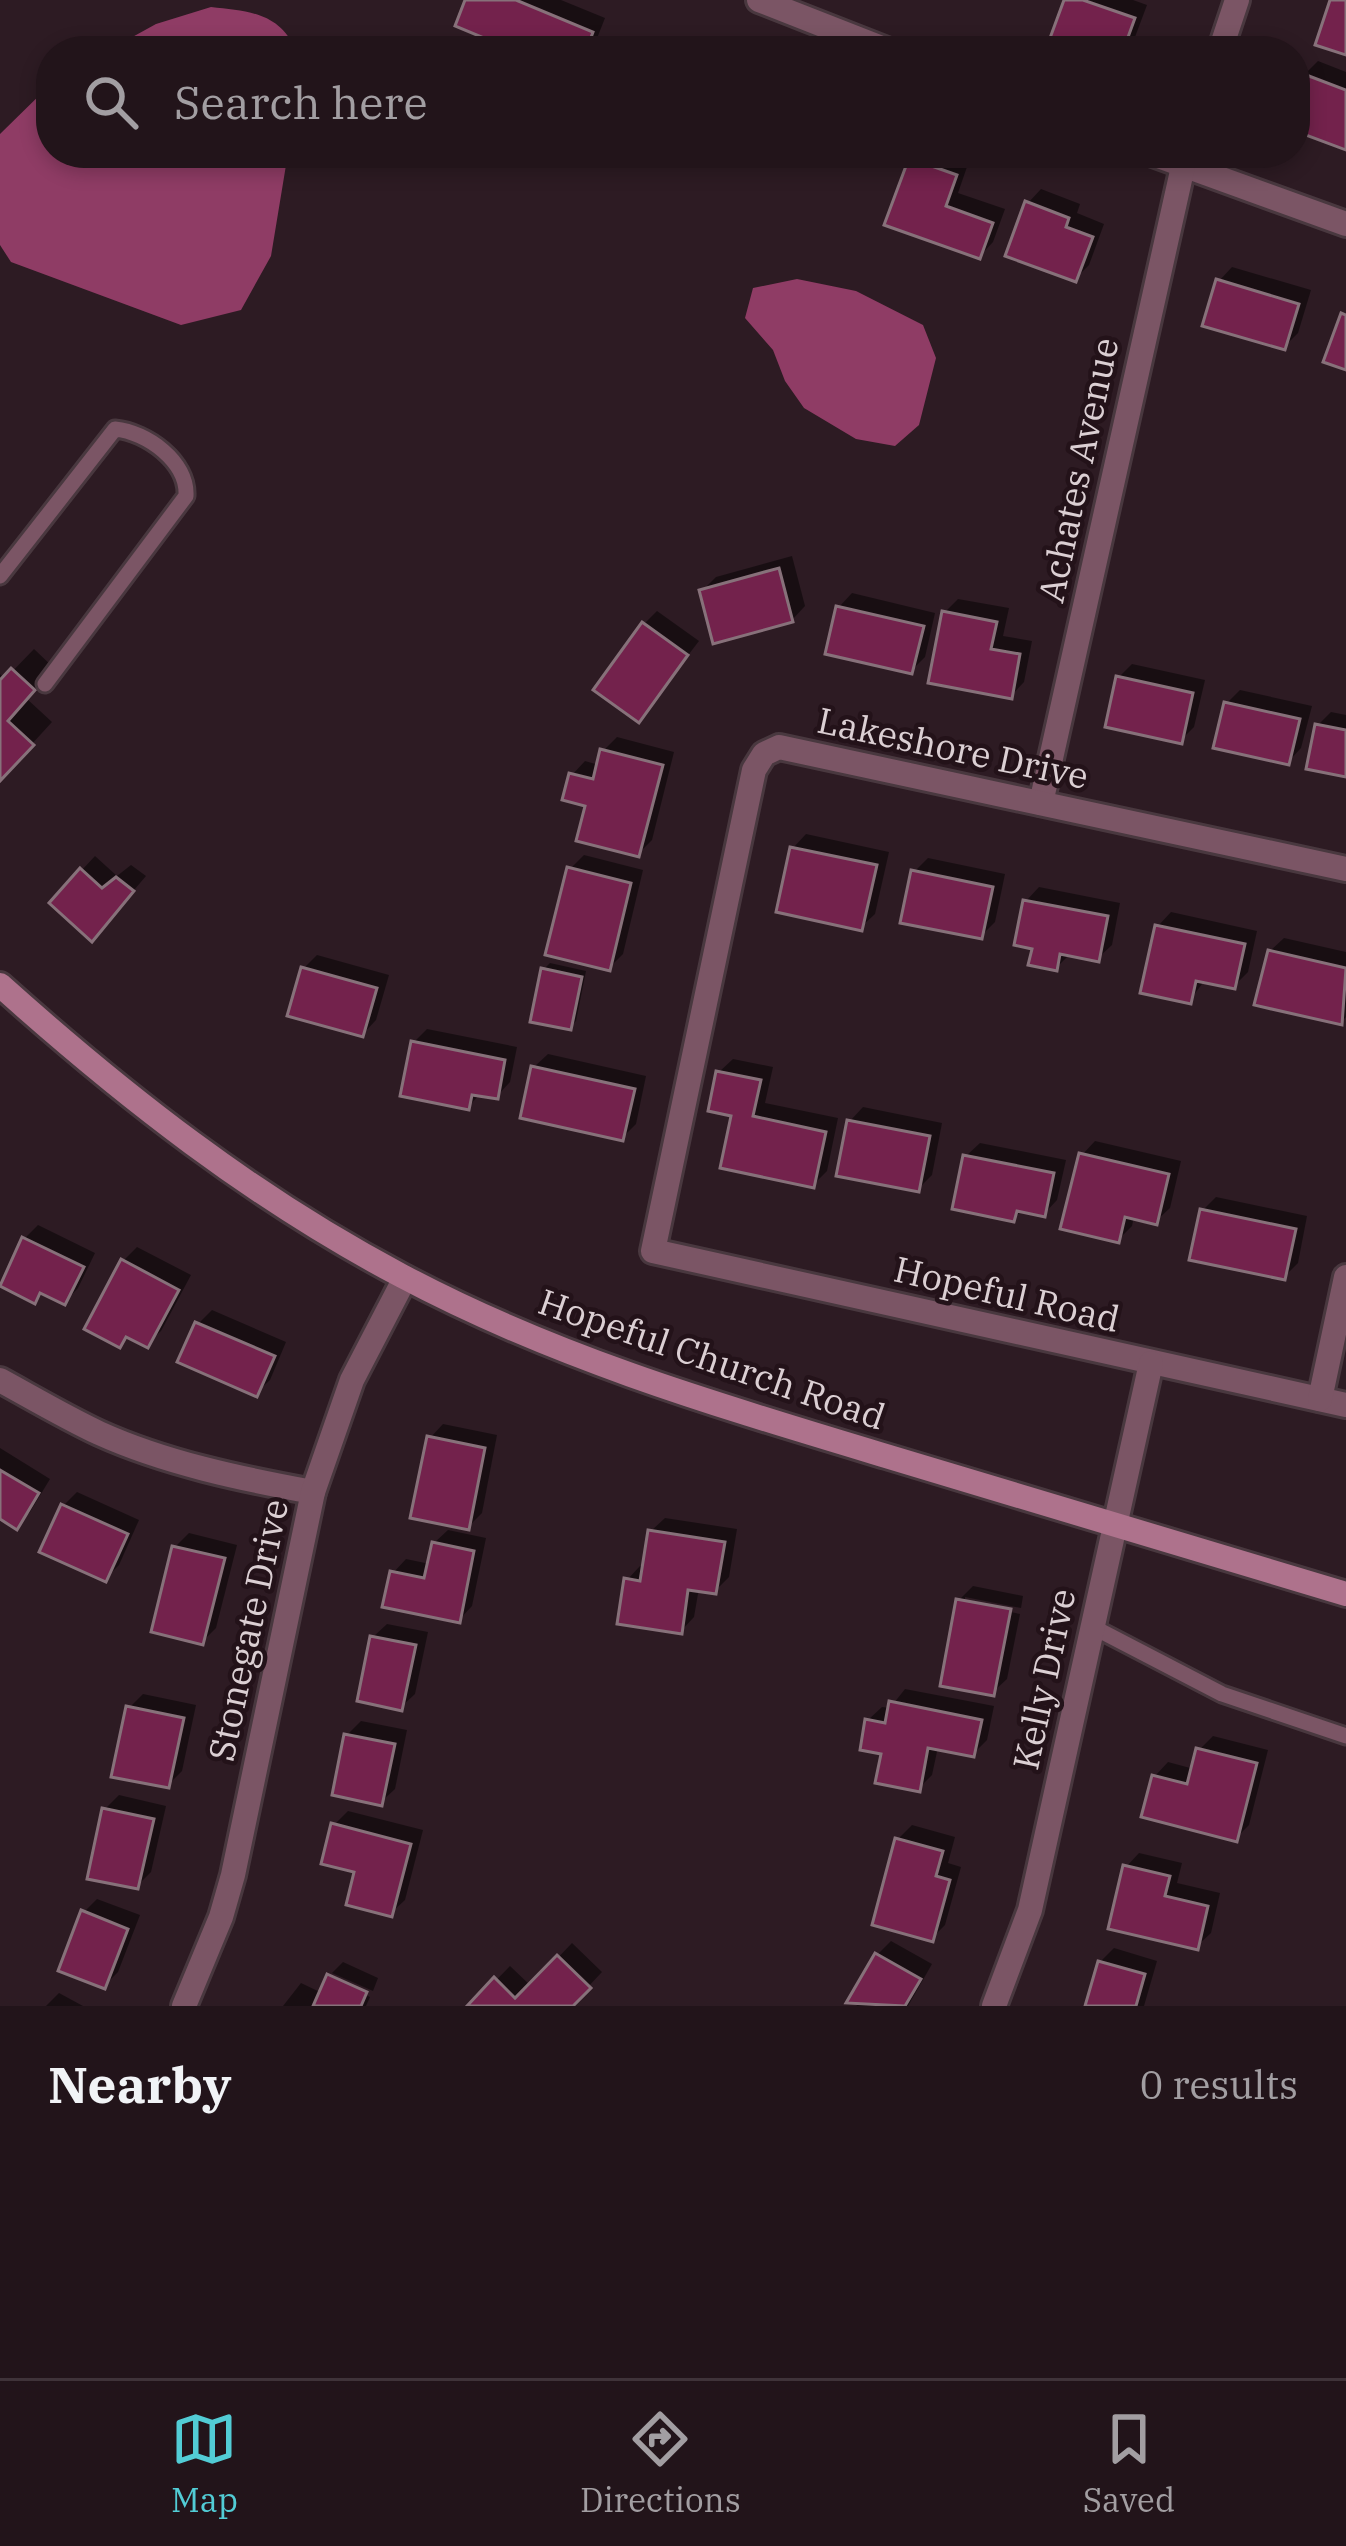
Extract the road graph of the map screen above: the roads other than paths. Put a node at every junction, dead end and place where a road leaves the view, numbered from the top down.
1 (759, 0) edge
2 (1237, 0) edge
3 (851, 36) edge
4 (1225, 36) edge
5 (1182, 168) edge
6 (1206, 168) edge
7 (1346, 224) edge
8 (0, 576) edge
9 (45, 684) dead end
10 (1041, 803) junction
11 (1346, 869) edge
12 (0, 985) edge
13 (653, 1251) joint
14 (1346, 1277) edge
15 (404, 1278) junction
16 (1151, 1363) junction
17 (0, 1380) edge
18 (1320, 1399) junction
19 (1346, 1405) edge
20 (314, 1492) junction
21 (1115, 1525) junction
22 (1346, 1594) edge
23 (1093, 1627) junction
24 (1346, 1736) edge
25 (184, 2006) edge
26 (994, 2006) edge

1 - 3 street
2 - 4 street
5 - 10 street, Achates Avenue
6 - 7 street
8 - 9 lane
10 - 11 street, Lakeshore Drive
10 - 13 street, Lakeshore Drive
12 - 15 main road, Hopeful Church Road
13 - 16 street, Hopeful Road
14 - 18 street
15 - 20 street, Stonegate Drive
15 - 21 main road, Hopeful Church Road
16 - 18 street, Hopeful Road
16 - 21 street, Kelly Drive
17 - 20 street
18 - 19 street, Hopeful Road
20 - 25 street, Stonegate Drive
21 - 22 main road, Hopeful Church Road
21 - 23 street, Kelly Drive
23 - 24 lane
23 - 26 street, Kelly Drive

